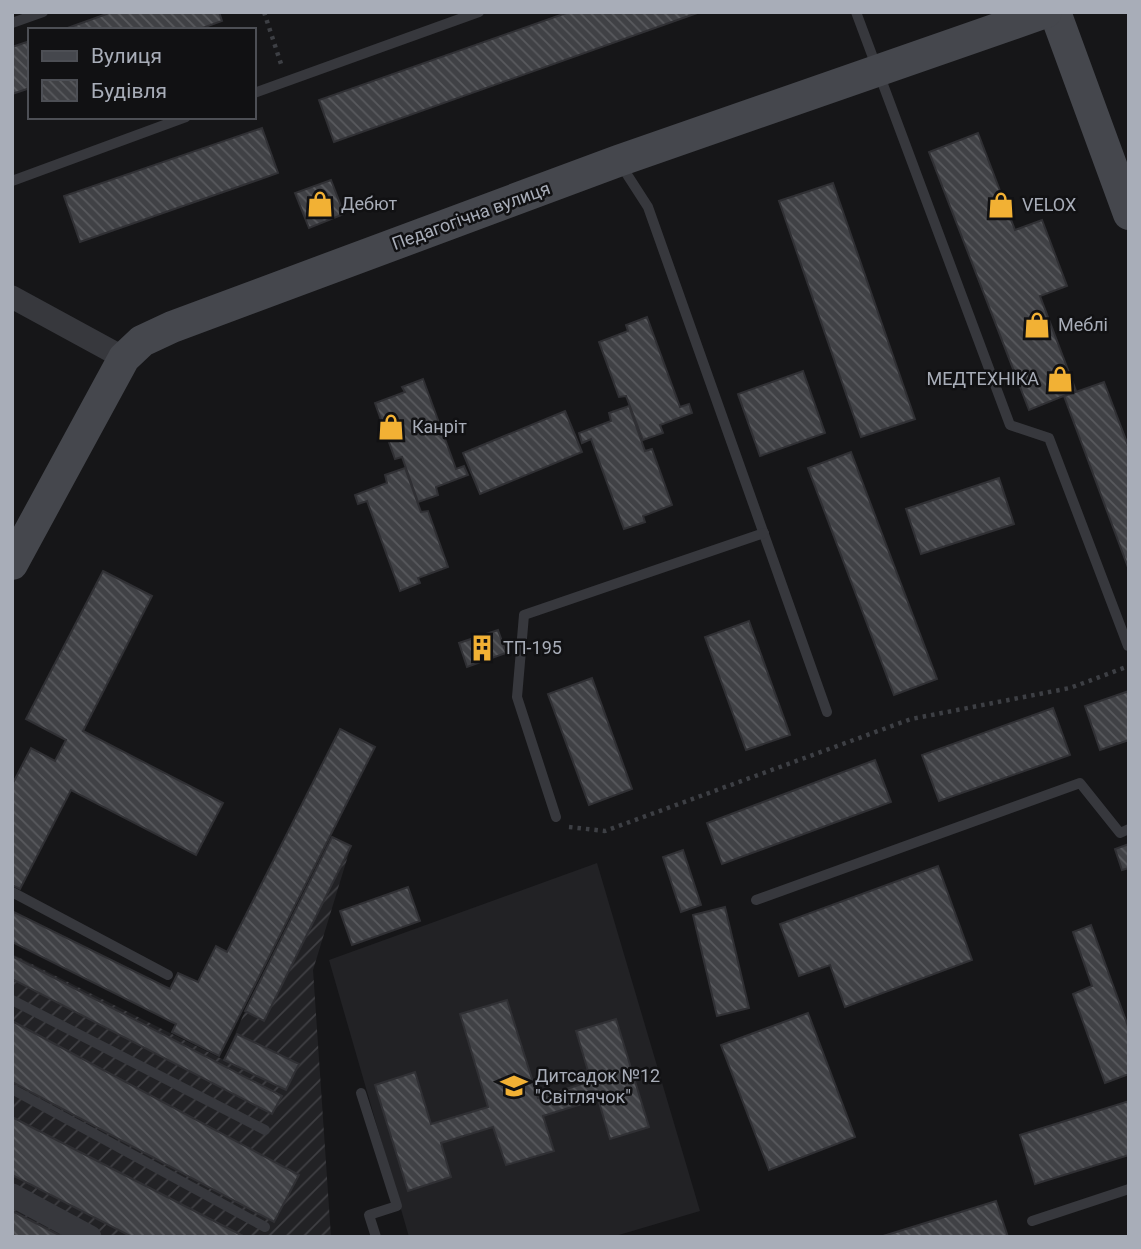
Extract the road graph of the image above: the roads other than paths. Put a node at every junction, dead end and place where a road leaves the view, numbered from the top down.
1 (43, 12) edge
2 (479, 12) edge
3 (856, 12) edge
4 (1046, 12) edge
5 (1055, 12) edge
6 (12, 23) edge
7 (879, 71) junction
8 (256, 92) edge
9 (181, 119) edge
10 (618, 161) junction
11 (12, 181) edge
12 (1129, 214) edge
13 (12, 297) edge
14 (124, 358) junction
15 (764, 533) junction
16 (12, 564) edge
17 (1129, 646) edge
18 (827, 712) dead end
19 (556, 817) road end
20 (1129, 829) edge
21 (12, 892) edge
22 (756, 900) dead end
23 (168, 975) dead end
24 (12, 1000) edge
25 (12, 1089) edge
26 (361, 1093) dead end
27 (265, 1130) dead end
28 (1129, 1189) edge
29 (12, 1195) edge
30 (1032, 1221) dead end
31 (265, 1227) dead end
32 (90, 1237) edge
33 (376, 1237) edge

1 - 6 lane
2 - 8 lane
3 - 7 lane
4 - 7 main road, Педагогічна вулиця
5 - 12 main road
7 - 10 main road, Педагогічна вулиця
7 - 17 lane
9 - 11 lane
10 - 14 main road, Педагогічна вулиця
10 - 15 lane
13 - 14 street
14 - 16 main road, Педагогічна вулиця
15 - 18 lane
15 - 19 lane
20 - 22 lane
21 - 23 lane
24 - 27 lane
25 - 31 lane
26 - 33 lane
28 - 30 lane
29 - 32 street

